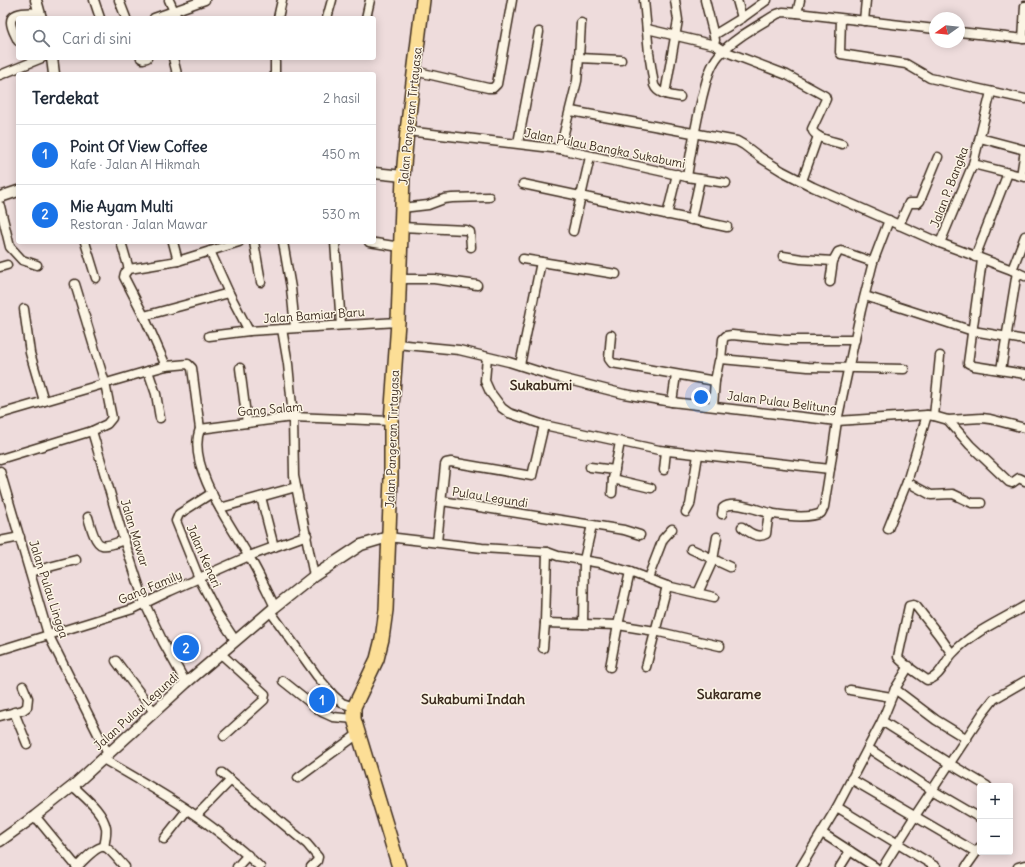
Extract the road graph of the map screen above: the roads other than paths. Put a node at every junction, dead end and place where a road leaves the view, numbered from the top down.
1 (36, 0) edge
2 (94, 0) edge
3 (119, 0) edge
4 (168, 0) edge
5 (205, 0) edge
6 (282, 0) edge
7 (332, 0) edge
8 (370, 0) edge
9 (423, 0) edge
10 (512, 0) edge
11 (644, 0) edge
12 (675, 0) edge
13 (705, 0) edge
14 (737, 0) edge
15 (767, 0) edge
16 (800, 0) edge
17 (866, 0) edge
18 (1025, 6) edge
19 (797, 13) junction
20 (175, 15) edge
21 (40, 16) edge
22 (99, 16) edge
23 (125, 16) edge
24 (278, 16) edge
25 (328, 16) edge
26 (366, 16) edge
27 (742, 18) junction
28 (841, 18) junction
29 (864, 21) junction
30 (580, 23) dead end
31 (647, 28) junction
32 (929, 28) edge
33 (539, 32) dead end
34 (965, 33) edge
35 (675, 35) junction
36 (714, 35) junction
37 (16, 36) edge
38 (1024, 39) edge
39 (715, 45) junction
40 (724, 51) junction
41 (579, 58) junction
42 (52, 60) edge
43 (174, 60) edge
44 (275, 60) edge
45 (621, 60) dead end
46 (26, 61) edge
47 (414, 71) junction
48 (54, 72) edge
49 (176, 72) edge
50 (275, 72) edge
51 (0, 75) edge
52 (991, 92) junction
53 (665, 94) junction
54 (680, 97) dead end
55 (1025, 99) edge
56 (571, 111) junction
57 (407, 131) junction
58 (694, 133) junction
59 (818, 136) junction
60 (980, 138) junction
61 (518, 143) junction
62 (842, 144) dead end
63 (560, 149) junction
64 (1025, 150) edge
65 (590, 157) junction
66 (938, 157) dead end
67 (973, 164) junction
68 (1008, 173) junction
69 (376, 174) edge
70 (677, 174) junction
71 (403, 176) junction
72 (1023, 176) edge
73 (687, 177) junction
74 (700, 179) junction
75 (802, 182) junction
76 (523, 184) dead end
77 (726, 184) dead end
78 (16, 192) edge
79 (581, 196) junction
80 (0, 197) edge
81 (489, 197) dead end
82 (0, 206) edge
83 (402, 208) junction
84 (667, 215) junction
85 (691, 220) junction
86 (889, 220) junction
87 (899, 225) junction
88 (401, 227) junction
89 (727, 227) dead end
90 (572, 231) dead end
91 (1025, 236) edge
92 (376, 243) edge
93 (940, 243) junction
94 (86, 244) edge
95 (122, 244) edge
96 (174, 244) edge
97 (233, 244) edge
98 (254, 244) edge
99 (282, 244) edge
100 (335, 244) edge
101 (471, 246) dead end
102 (400, 247) junction
103 (210, 252) junction
104 (783, 256) dead end
105 (979, 258) junction
106 (523, 259) dead end
107 (833, 260) junction
108 (178, 261) junction
109 (540, 262) junction
110 (873, 262) junction
111 (37, 265) dead end
112 (129, 269) junction
113 (1018, 273) edge
114 (616, 274) dead end
115 (96, 278) dead end
116 (399, 279) junction
117 (261, 282) dead end
118 (830, 282) dead end
119 (75, 284) dead end
120 (477, 284) dead end
121 (229, 293) junction
122 (865, 296) junction
123 (24, 309) dead end
124 (144, 316) junction
125 (398, 322) junction
126 (341, 324) junction
127 (295, 327) junction
128 (282, 329) junction
129 (249, 331) junction
130 (973, 332) junction
131 (611, 335) dead end
132 (209, 336) dead end
133 (1007, 338) junction
134 (855, 340) junction
135 (1025, 340) edge
136 (396, 344) junction
137 (940, 356) dead end
138 (487, 357) junction
139 (721, 360) junction
140 (520, 365) junction
141 (166, 366) junction
142 (240, 368) dead end
143 (849, 368) junction
144 (904, 369) dead end
145 (1001, 370) junction
146 (148, 371) junction
147 (1025, 374) edge
148 (676, 375) junction
149 (715, 381) junction
150 (104, 383) junction
151 (44, 401) junction
152 (672, 402) junction
153 (713, 406) junction
154 (0, 414) edge
155 (930, 416) junction
156 (293, 417) junction
157 (160, 418) dead end
158 (948, 420) junction
159 (391, 421) junction
160 (837, 421) junction
161 (247, 422) junction
162 (544, 425) junction
163 (1025, 428) edge
164 (200, 429) junction
165 (92, 431) junction
166 (620, 442) junction
167 (666, 451) junction
168 (698, 455) junction
169 (0, 459) edge
170 (590, 467) dead end
171 (0, 470) edge
172 (615, 470) junction
173 (664, 470) dead end
174 (830, 470) junction
175 (1025, 471) edge
176 (613, 479) junction
177 (1022, 480) edge
178 (907, 482) junction
179 (296, 487) junction
180 (651, 488) dead end
181 (212, 493) junction
182 (612, 493) dead end
183 (260, 497) junction
184 (442, 501) junction
185 (981, 503) dead end
186 (220, 508) junction
187 (686, 512) dead end
188 (771, 513) junction
189 (722, 514) dead end
190 (88, 517) dead end
191 (592, 525) junction
192 (742, 527) dead end
193 (672, 529) dead end
194 (888, 529) dead end
195 (306, 535) junction
196 (640, 535) dead end
197 (20, 537) junction
198 (388, 537) junction
199 (717, 537) dead end
200 (124, 540) junction
201 (0, 541) edge
202 (437, 542) junction
203 (274, 547) junction
204 (691, 549) dead end
205 (547, 552) junction
206 (249, 556) junction
207 (76, 560) dead end
208 (584, 560) junction
209 (713, 560) junction
210 (730, 567) dead end
211 (30, 572) junction
212 (630, 572) junction
213 (314, 576) junction
214 (199, 578) junction
215 (648, 578) junction
216 (667, 586) junction
217 (698, 593) junction
218 (714, 597) dead end
219 (145, 604) junction
220 (1025, 606) edge
221 (272, 609) junction
222 (546, 623) junction
223 (583, 624) junction
224 (618, 625) junction
225 (655, 631) junction
226 (48, 634) junction
227 (235, 640) junction
228 (720, 646) dead end
229 (543, 648) dead end
230 (0, 650) edge
231 (220, 653) junction
232 (952, 654) junction
233 (116, 661) dead end
234 (909, 666) junction
235 (610, 667) dead end
236 (646, 667) dead end
237 (283, 681) dead end
238 (1025, 681) edge
239 (186, 683) junction
240 (23, 686) dead end
241 (895, 689) junction
242 (850, 690) dead end
243 (891, 697) junction
244 (14, 712) junction
245 (154, 712) junction
246 (354, 713) junction
247 (0, 716) edge
248 (882, 721) junction
249 (358, 734) junction
250 (224, 736) dead end
251 (966, 739) junction
252 (27, 744) dead end
253 (868, 748) junction
254 (105, 756) junction
255 (950, 764) junction
256 (222, 773) dead end
257 (298, 778) dead end
258 (851, 779) junction
259 (230, 781) junction
260 (982, 783) edge
261 (72, 786) junction
262 (932, 790) junction
263 (836, 807) junction
264 (188, 810) junction
265 (197, 815) junction
266 (35, 816) junction
267 (915, 816) junction
268 (977, 816) edge
269 (822, 834) junction
270 (164, 839) dead end
271 (0, 841) edge
272 (898, 844) junction
273 (104, 847) junction
274 (977, 849) edge
275 (850, 851) junction
276 (977, 851) edge
277 (248, 855) junction
278 (1025, 865) edge
279 (873, 866) edge
280 (77, 867) edge
281 (125, 867) edge
282 (237, 867) edge
283 (260, 867) edge
284 (311, 867) edge
285 (399, 867) edge
286 (801, 867) edge
287 (840, 867) edge
288 (883, 867) edge
289 (936, 867) edge
290 (966, 867) edge
291 (1018, 867) edge

1 - 21 street
2 - 22 street
3 - 23 street
4 - 20 street
5 - 20 street
6 - 24 street
7 - 25 street
8 - 26 street
9 - 47 main road, Jalan Pangeran Tirtayasa
10 - 47 street
11 - 31 street
12 - 35 street
13 - 36 street
14 - 27 street
15 - 27 street
16 - 19 street
17 - 29 street
18 - 38 street
19 - 28 street
19 - 40 street
21 - 37 street
27 - 36 street
28 - 29 street
28 - 52 street
29 - 32 street
30 - 41 street
31 - 35 street
31 - 53 street
33 - 61 street
34 - 38 street
35 - 39 street
35 - 53 street
36 - 39 street
39 - 40 street
40 - 58 street
40 - 59 street
41 - 45 street
41 - 56 street
42 - 48 street
43 - 49 street
44 - 50 street
46 - 51 street
47 - 57 main road, Jalan Pangeran Tirtayasa
52 - 55 street
52 - 60 street, Jalan P. Bangka
53 - 54 street
56 - 58 street
56 - 63 street
57 - 61 street, Jalan Pulau Bangka Sukabumi
57 - 71 main road, Jalan Pangeran Tirtayasa
58 - 73 street
58 - 75 street
59 - 62 street
59 - 75 street
60 - 64 street
60 - 67 street, Jalan P. Bangka
61 - 63 street, Jalan Pulau Bangka Sukabumi
63 - 65 street, Jalan Pulau Bangka Sukabumi
64 - 72 street
65 - 70 street, Jalan Pulau Bangka Sukabumi
65 - 79 street
66 - 87 street
67 - 68 street
67 - 93 street, Jalan P. Bangka
68 - 72 street
68 - 105 street
69 - 71 street
70 - 73 street, Jalan Pulau Bangka Sukabumi
70 - 84 street
71 - 83 main road, Jalan Pangeran Tirtayasa
73 - 74 street, Jalan Pulau Bangka Sukabumi
74 - 77 street, Jalan Pulau Bangka Sukabumi
74 - 85 street
75 - 86 street
76 - 79 street
78 - 80 street
79 - 84 street
79 - 90 street
81 - 83 street
82 - 111 street
83 - 88 main road, Jalan Pangeran Tirtayasa
84 - 85 street
85 - 89 street
86 - 87 street
86 - 110 street
87 - 93 street
88 - 101 street
88 - 102 main road, Jalan Pangeran Tirtayasa
91 - 113 street
92 - 102 street
93 - 105 street
94 - 115 street
95 - 112 street
96 - 108 street
97 - 103 street
98 - 117 street
99 - 127 street
100 - 126 street
102 - 116 main road, Jalan Pangeran Tirtayasa
103 - 108 street
103 - 121 street, Jalan Bamiar Baru
104 - 107 street
105 - 113 street
105 - 130 street
106 - 109 street
107 - 110 street
107 - 118 street
108 - 112 street
109 - 114 street
109 - 140 street
110 - 122 street
112 - 124 street
113 - 133 street
116 - 120 street
116 - 125 main road, Jalan Pangeran Tirtayasa
119 - 150 street
121 - 124 street
121 - 129 street, Jalan Bamiar Baru
122 - 130 street
122 - 134 street
123 - 151 street
124 - 141 street
125 - 126 street, Jalan Bamiar Baru
125 - 136 main road, Jalan Pangeran Tirtayasa
126 - 127 street, Jalan Bamiar Baru
127 - 128 street, Jalan Bamiar Baru
128 - 129 street, Jalan Bamiar Baru
128 - 156 street
129 - 132 street
130 - 133 street
130 - 145 street
131 - 148 street
133 - 135 street
133 - 145 street
134 - 139 street
134 - 143 street
136 - 138 street, Jalan Pulau Belitung
136 - 159 main road, Jalan Pangeran Tirtayasa
137 - 155 street
138 - 140 street, Jalan Pulau Belitung
138 - 162 street
139 - 143 street
139 - 149 street
140 - 152 street, Jalan Pulau Belitung
141 - 146 street
141 - 164 street
142 - 161 street
143 - 144 street
143 - 160 street
145 - 147 street
146 - 150 street
146 - 157 street
148 - 149 street
148 - 152 street
149 - 153 street
150 - 151 street
150 - 165 street
151 - 154 street
152 - 153 street, Jalan Pulau Belitung
153 - 160 street, Jalan Pulau Belitung
155 - 158 street, Jalan Pulau Belitung
155 - 160 street, Jalan Pulau Belitung
155 - 178 street
156 - 159 street, Gang Salam
156 - 161 street, Gang Salam
156 - 179 street
158 - 163 street, Jalan Pulau Belitung
158 - 177 street
159 - 198 main road, Jalan Pangeran Tirtayasa
160 - 174 street
161 - 164 street, Gang Salam
162 - 166 street
162 - 184 street
164 - 181 street
165 - 169 street
165 - 200 street, Jalan Mawar
166 - 167 street
166 - 172 street
167 - 168 street
167 - 173 street
168 - 174 street
168 - 187 street
170 - 172 street
171 - 197 street, Jalan Pulau Lingga
172 - 176 street
174 - 188 street
175 - 177 street
176 - 180 street
176 - 182 street
178 - 185 street
178 - 194 street
179 - 183 street
179 - 195 street
181 - 186 street
181 - 214 street, Jalan Kenari
183 - 186 street
183 - 203 street
184 - 191 street, Pulau Legundi
184 - 202 street, Pulau Legundi
186 - 206 street
188 - 189 street
188 - 192 street
190 - 200 street
191 - 196 street, Pulau Legundi
191 - 208 street
193 - 215 street
195 - 203 street, Gang Family
195 - 213 street
197 - 201 street
197 - 211 street, Jalan Pulau Lingga
198 - 202 street
198 - 213 street, Jalan Pulau Legundi
198 - 246 main road, Jalan Pangeran Tirtayasa
199 - 209 street
200 - 219 street, Jalan Mawar
202 - 205 street
203 - 206 street, Gang Family
204 - 209 street
205 - 208 street
205 - 222 street
206 - 214 street, Gang Family
206 - 221 street
207 - 211 street
208 - 212 street
208 - 223 street
209 - 210 street
209 - 217 street
211 - 226 street, Jalan Pulau Lingga
212 - 215 street
212 - 224 street
213 - 221 street, Jalan Pulau Legundi
214 - 219 street, Gang Family
214 - 227 street, Jalan Kenari
215 - 216 street
216 - 217 street
216 - 225 street
217 - 218 street
219 - 226 street, Gang Family
219 - 239 street, Jalan Mawar
220 - 232 street
221 - 227 street, Jalan Pulau Legundi
221 - 246 street
222 - 223 street
222 - 229 street
223 - 224 street
224 - 225 street
224 - 235 street
225 - 228 street
225 - 236 street
226 - 230 street, Gang Family
226 - 254 street, Jalan Pulau Lingga
227 - 231 street, Jalan Pulau Legundi
231 - 239 street, Jalan Pulau Legundi
231 - 250 street
232 - 234 street
232 - 234 street
233 - 245 street
234 - 241 street
237 - 246 street
238 - 251 street
239 - 245 street, Jalan Pulau Legundi
240 - 244 street
241 - 243 street
241 - 251 street
242 - 243 street
243 - 248 street
244 - 247 street
244 - 252 street
245 - 254 street, Jalan Pulau Legundi
246 - 249 main road
248 - 253 street
248 - 255 street
249 - 257 street
249 - 285 main road
251 - 255 street
253 - 258 street
253 - 262 street
254 - 261 street, Jalan Pulau Legundi
254 - 264 street
255 - 260 street
255 - 262 street
256 - 259 street
258 - 263 street
258 - 267 street
259 - 265 street
259 - 284 street
261 - 266 street, Jalan Pulau Legundi
261 - 273 street
262 - 267 street
262 - 268 street
263 - 269 street
263 - 272 street
264 - 265 street
264 - 270 street
265 - 277 street
266 - 271 street, Jalan Pulau Legundi
266 - 280 street
267 - 272 street
267 - 274 street
269 - 275 street
269 - 286 street
272 - 288 street
272 - 289 street
273 - 280 street
273 - 281 street
275 - 279 street
275 - 287 street
276 - 290 street
277 - 282 street
277 - 283 street
278 - 291 street

